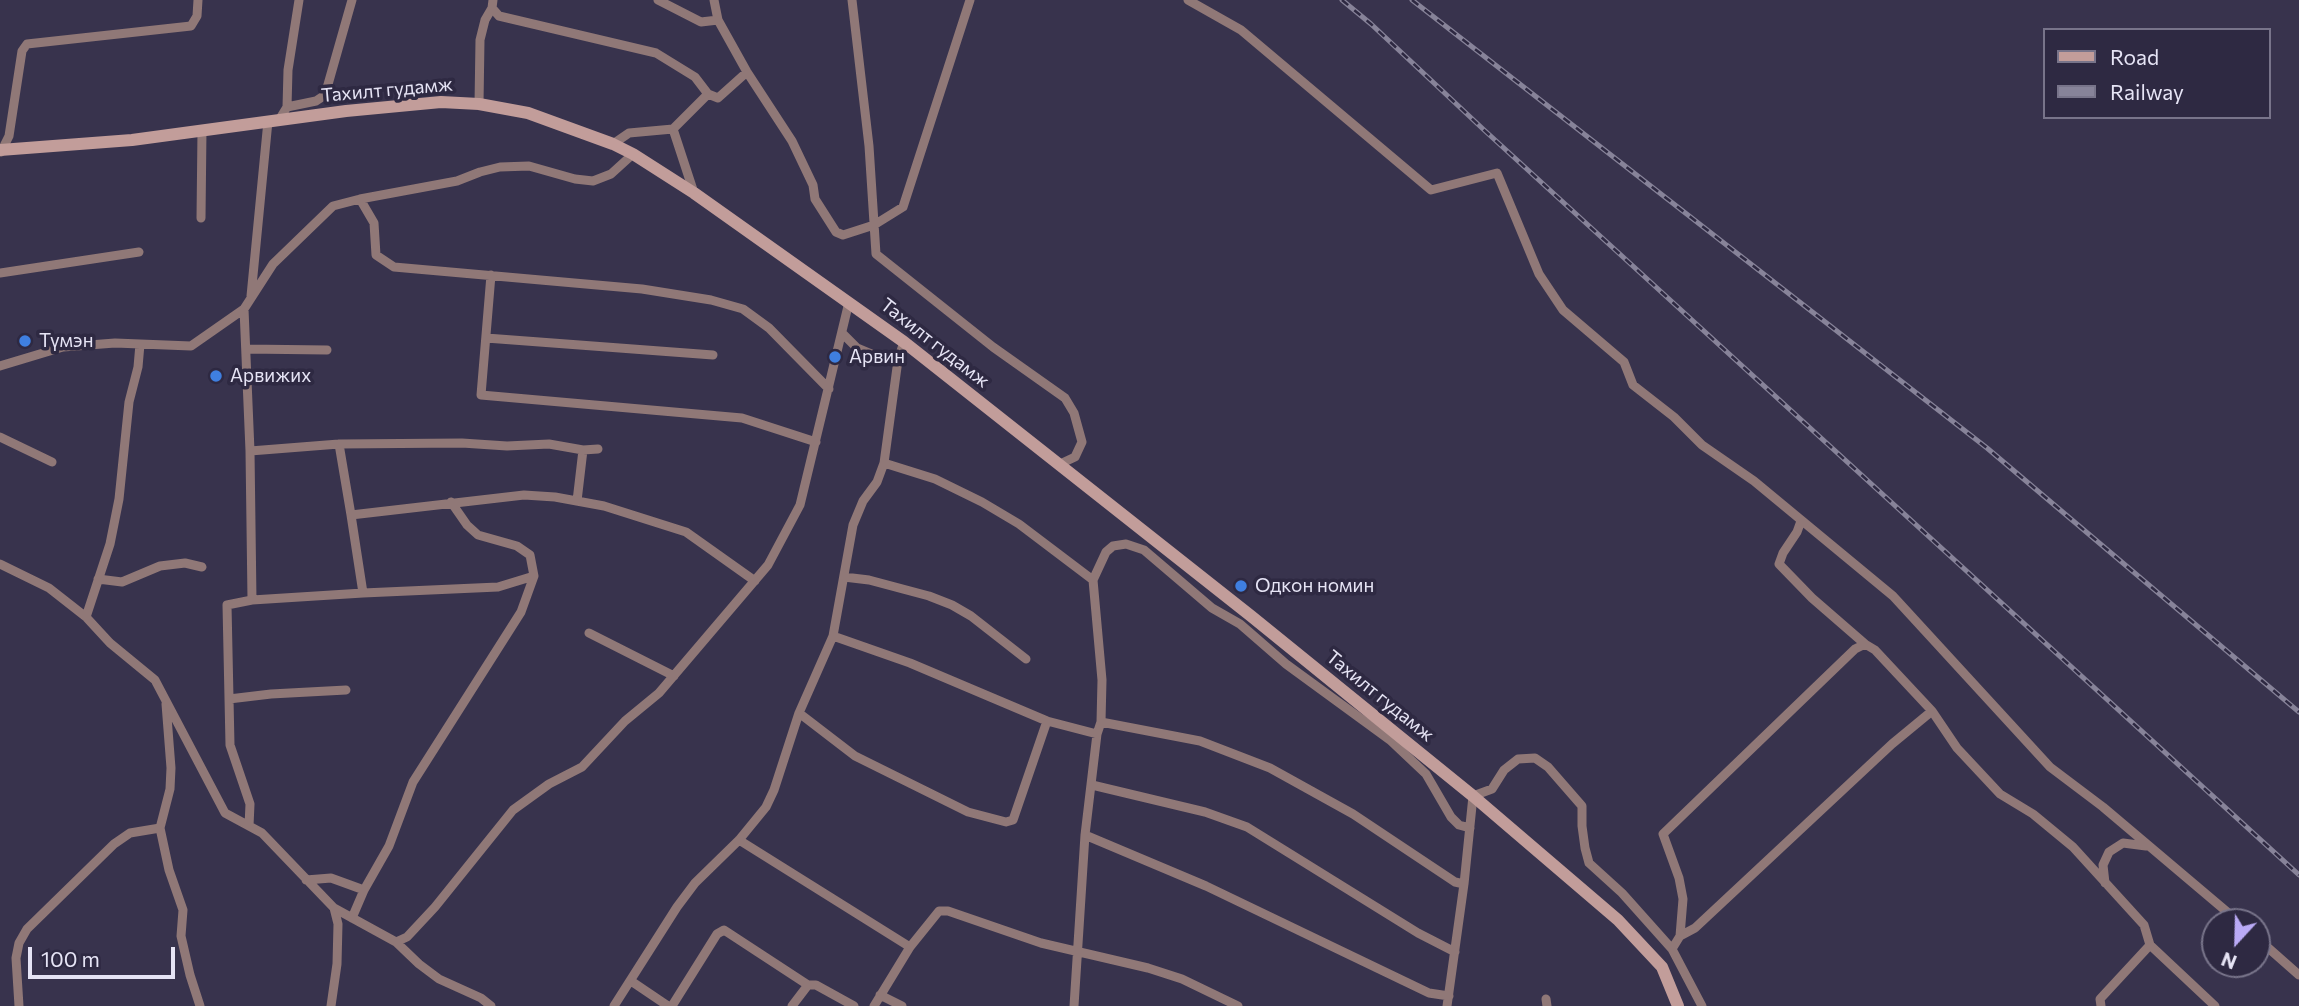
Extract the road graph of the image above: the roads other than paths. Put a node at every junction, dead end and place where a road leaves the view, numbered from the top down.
1 (198, 0) edge
2 (299, 0) edge
3 (352, 0) edge
4 (658, 0) edge
5 (713, 0) edge
6 (852, 0) edge
7 (970, 0) edge
8 (1188, 0) edge
9 (493, 4) edge
10 (718, 20) junction
11 (747, 72) junction
12 (708, 94) junction
13 (479, 104) junction
14 (287, 107) junction
15 (273, 121) junction
16 (673, 129) junction
17 (202, 130) junction
18 (613, 144) junction
19 (1, 151) edge
20 (633, 154) junction
21 (694, 193) junction
22 (360, 199) junction
23 (201, 218) dead end
24 (874, 225) junction
25 (139, 251) dead end
26 (0, 273) edge
27 (491, 275) junction
28 (251, 298) junction
29 (849, 302) junction
30 (244, 309) junction
31 (842, 334) junction
32 (486, 338) junction
33 (904, 342) junction
34 (140, 344) junction
35 (246, 349) junction
36 (327, 350) dead end
37 (713, 355) dead end
38 (898, 360) junction
39 (0, 366) edge
40 (829, 389) junction
41 (0, 436) edge
42 (816, 442) junction
43 (339, 444) junction
44 (598, 449) dead end
45 (583, 450) junction
46 (250, 451) junction
47 (52, 462) dead end
48 (884, 463) junction
49 (1060, 464) junction
50 (577, 501) junction
51 (451, 502) junction
52 (351, 515) junction
53 (1801, 521) junction
54 (1160, 554) junction
55 (0, 564) edge
56 (202, 567) dead end
57 (534, 576) junction
58 (844, 577) junction
59 (98, 579) junction
60 (1093, 580) junction
61 (755, 581) junction
62 (363, 593) junction
63 (252, 600) junction
64 (86, 617) junction
65 (1245, 620) junction
66 (589, 633) dead end
67 (832, 636) junction
68 (1865, 644) junction
69 (1026, 659) dead end
70 (674, 676) junction
71 (155, 680) junction
72 (346, 690) dead end
73 (229, 699) junction
74 (1932, 710) junction
75 (799, 713) junction
76 (1046, 721) junction
77 (1101, 722) junction
78 (1097, 734) junction
79 (1092, 785) junction
80 (1473, 796) junction
81 (249, 826) junction
82 (160, 828) junction
83 (1470, 828) junction
84 (1085, 835) junction
85 (738, 840) junction
86 (2147, 846) junction
87 (306, 880) junction
88 (2105, 883) junction
89 (1464, 884) junction
90 (364, 890) junction
91 (334, 908) junction
92 (2224, 908) edge
93 (352, 918) junction
94 (1680, 936) junction
95 (396, 942) junction
96 (2150, 945) junction
97 (910, 947) junction
98 (1672, 949) junction
99 (2271, 950) edge
100 (1076, 951) junction
101 (1455, 952) junction
102 (2299, 975) edge
103 (631, 981) junction
104 (808, 985) junction
105 (880, 995) junction
106 (1449, 996) junction
107 (19, 1006) edge
108 (200, 1006) edge
109 (331, 1006) edge
110 (491, 1006) edge
111 (614, 1006) edge
112 (670, 1006) edge
113 (792, 1006) edge
114 (854, 1006) edge
115 (874, 1006) edge
116 (902, 1006) edge
117 (1074, 1006) edge
118 (1238, 1006) edge
119 (1447, 1006) edge
120 (1678, 1006) edge
121 (1702, 1006) edge
122 (2101, 1006) edge
123 (2215, 1006) edge

1 - 19 street
2 - 14 street
3 - 14 street
4 - 10 street
5 - 10 street
6 - 24 street
7 - 24 street
8 - 53 street
9 - 12 street
9 - 13 street
10 - 11 street
11 - 12 street
11 - 24 street
12 - 16 street
13 - 15 main road, Тахилт гудамж
13 - 18 main road, Тахилт гудамж
14 - 15 street
15 - 17 main road, Тахилт гудамж
15 - 28 street
16 - 18 street
16 - 21 street
17 - 19 main road, Тахилт гудамж
17 - 23 street
18 - 20 main road, Тахилт гудамж
20 - 21 main road, Тахилт гудамж
20 - 22 street
21 - 29 main road, Тахилт гудамж
22 - 27 street
22 - 28 street
24 - 49 street
25 - 26 street
27 - 32 street
27 - 40 street
28 - 30 street
29 - 31 street
29 - 33 main road, Тахилт гудамж
30 - 34 street
30 - 35 street
31 - 38 street
31 - 40 street
32 - 37 street
32 - 42 street
33 - 38 street
33 - 49 main road, Тахилт гудамж
34 - 39 street
34 - 59 street
35 - 36 street
35 - 46 street
38 - 48 street
40 - 42 street
41 - 47 street
42 - 61 street
43 - 45 street
43 - 46 street
43 - 52 street
44 - 45 street
45 - 50 street
46 - 63 street
48 - 58 street
48 - 60 street
49 - 54 main road, Тахилт гудамж
50 - 51 street
50 - 61 street
51 - 52 street
51 - 57 street
52 - 62 street
53 - 68 street
53 - 86 street
54 - 60 street
54 - 65 main road, Тахилт гудамж
55 - 64 street
56 - 59 street
57 - 62 street
57 - 90 street
58 - 67 street
58 - 69 street
59 - 64 street
60 - 77 street
61 - 70 street
62 - 63 street
63 - 73 street
64 - 71 street
65 - 80 main road, Тахилт гудамж
65 - 83 street
66 - 70 street
67 - 75 street
67 - 76 street
68 - 74 street
68 - 94 street
70 - 95 street
71 - 81 street
71 - 82 street
72 - 73 street
73 - 81 street
74 - 88 street
74 - 94 street
75 - 76 street
75 - 85 street
76 - 78 street
77 - 78 street
77 - 89 street
78 - 79 street
79 - 84 street
79 - 101 street
80 - 83 street
80 - 98 street
80 - 120 main road, Тахилт гудамж
81 - 87 street
82 - 107 street
82 - 108 street
83 - 89 street
84 - 100 street
84 - 106 street
85 - 97 street
85 - 103 street
86 - 88 street
86 - 92 street
87 - 90 street
87 - 91 street
88 - 96 street
89 - 101 street
90 - 93 street
91 - 93 street
91 - 109 street
93 - 95 street
94 - 98 street
95 - 110 street
96 - 122 street
96 - 123 street
97 - 100 street
97 - 105 street
98 - 121 street
99 - 102 street
100 - 117 street
100 - 118 street
101 - 106 street
103 - 111 street
103 - 112 street
104 - 112 street
104 - 113 street
104 - 114 street
105 - 115 street
105 - 116 street
106 - 119 street

